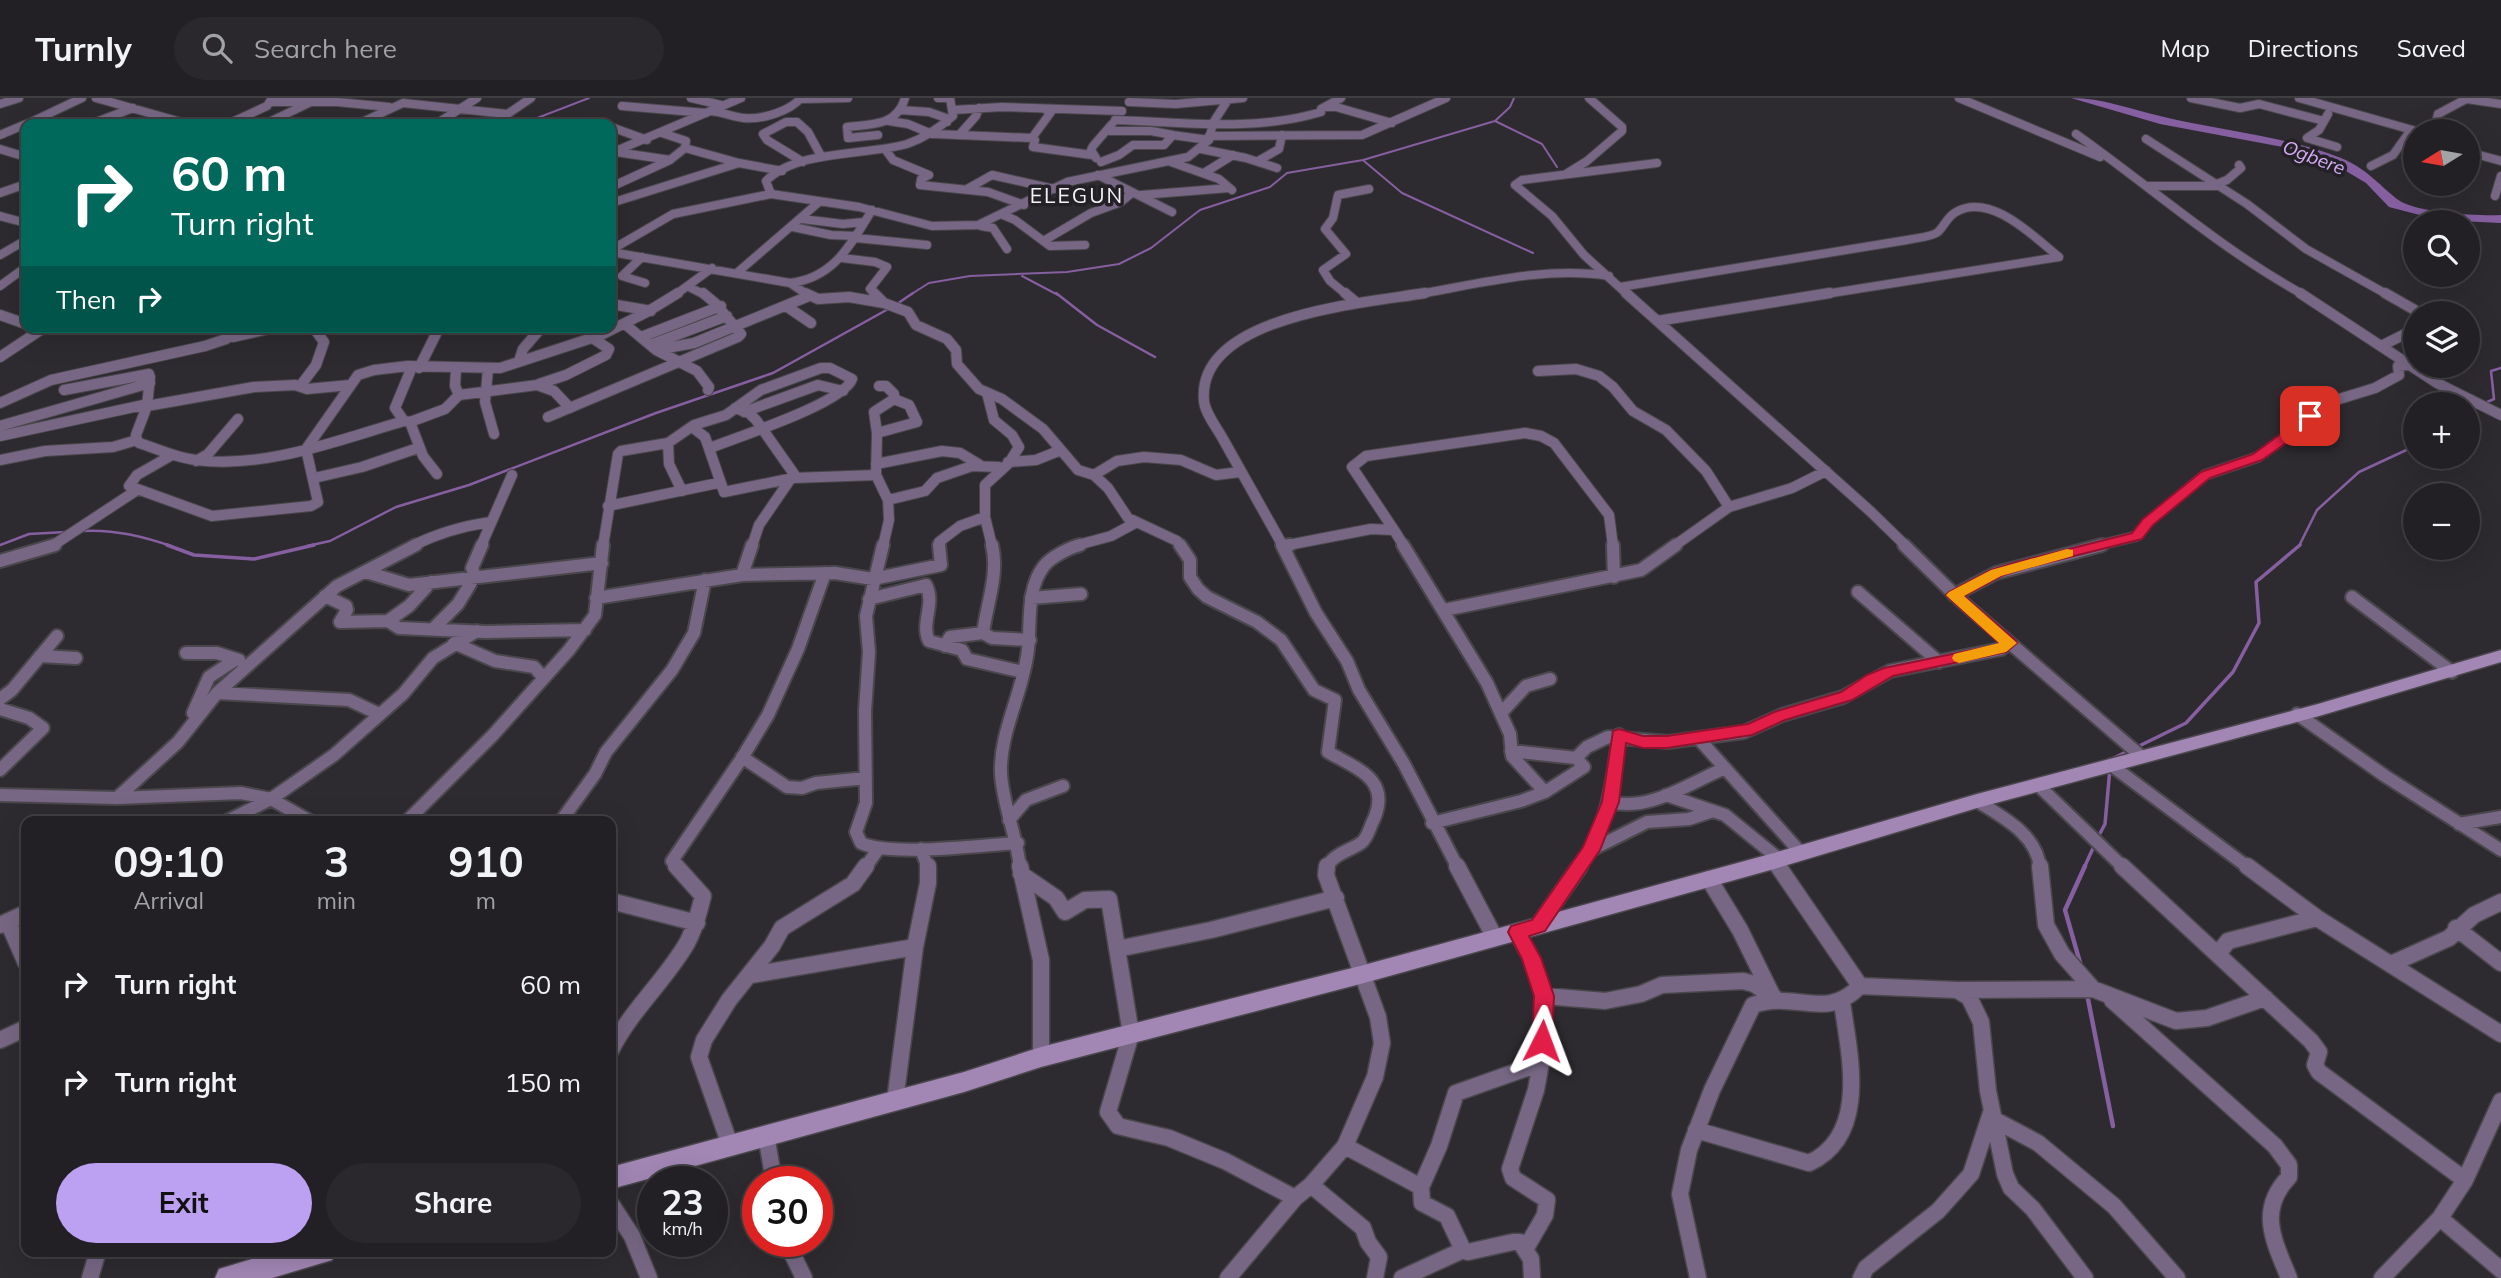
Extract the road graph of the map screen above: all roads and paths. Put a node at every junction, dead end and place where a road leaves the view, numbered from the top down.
1 (19, 98) edge
2 (82, 98) edge
3 (96, 98) edge
4 (119, 98) edge
5 (448, 98) edge
6 (477, 98) edge
7 (531, 98) edge
8 (634, 98) edge
9 (691, 98) edge
10 (741, 98) edge
11 (843, 98) edge
12 (905, 98) edge
13 (939, 98) edge
14 (1243, 98) edge
15 (1341, 98) edge
16 (1446, 98) edge
17 (1589, 98) edge
18 (1959, 98) edge
19 (2191, 98) edge
20 (2299, 98) edge
21 (801, 99) edge
22 (1229, 99) edge
23 (2468, 99) edge
24 (271, 100) edge
25 (317, 100) edge
26 (404, 100) edge
27 (110, 101) junction
28 (0, 104) edge
29 (1176, 104) junction
30 (2501, 104) edge
31 (721, 105) junction
32 (1125, 105) edge
33 (426, 106) junction
34 (390, 107) junction
35 (132, 108) junction
36 (979, 108) junction
37 (2333, 108) junction
38 (1043, 109) junction
39 (1322, 109) junction
40 (462, 110) junction
41 (900, 110) junction
42 (953, 110) junction
43 (1384, 111) dead end
44 (708, 112) junction
45 (929, 112) junction
46 (507, 114) junction
47 (1369, 117) junction
48 (40, 119) edge
49 (104, 119) edge
50 (170, 119) edge
51 (239, 119) edge
52 (276, 119) edge
53 (367, 119) edge
54 (445, 119) edge
55 (500, 119) edge
56 (2437, 119) edge
57 (1115, 120) junction
58 (1149, 120) junction
59 (889, 121) junction
60 (2324, 121) junction
61 (947, 122) junction
62 (1213, 123) junction
63 (1392, 123) junction
64 (21, 128) edge
65 (2403, 128) edge
66 (616, 129) edge
67 (1110, 131) junction
68 (662, 133) junction
69 (933, 134) junction
70 (2076, 134) dead end
71 (0, 135) edge
72 (878, 135) dead end
73 (959, 135) junction
74 (1172, 135) junction
75 (1282, 135) junction
76 (1362, 135) junction
77 (848, 138) junction
78 (1032, 138) junction
79 (1209, 138) junction
80 (647, 139) junction
81 (2146, 139) dead end
82 (2403, 141) edge
83 (2337, 147) dead end
84 (685, 148) junction
85 (0, 149) edge
86 (885, 149) junction
87 (1201, 149) junction
88 (616, 150) edge
89 (616, 152) edge
90 (842, 154) junction
91 (21, 155) edge
92 (21, 155) edge
93 (1092, 155) junction
94 (1233, 155) junction
95 (2480, 155) edge
96 (821, 156) junction
97 (1190, 156) junction
98 (0, 159) edge
99 (670, 160) junction
100 (1258, 161) junction
101 (2501, 161) edge
102 (803, 162) junction
103 (1101, 162) junction
104 (1171, 162) junction
105 (2116, 162) junction
106 (739, 163) junction
107 (1219, 163) junction
108 (1657, 163) dead end
109 (2239, 165) dead end
110 (2371, 166) dead end
111 (1277, 168) dead end
112 (761, 170) junction
113 (782, 172) junction
114 (1111, 173) junction
115 (1204, 173) junction
116 (1097, 175) junction
117 (772, 176) junction
118 (2501, 176) edge
119 (1556, 177) junction
120 (616, 185) edge
121 (2219, 185) junction
122 (21, 186) edge
123 (2149, 186) junction
124 (967, 189) junction
125 (1054, 189) junction
126 (1368, 189) dead end
127 (0, 193) edge
128 (771, 194) junction
129 (1137, 194) junction
130 (2495, 197) dead end
131 (616, 200) edge
132 (819, 202) junction
133 (1024, 205) junction
134 (872, 210) junction
135 (1172, 212) dead end
136 (1003, 215) junction
137 (0, 216) edge
138 (902, 218) junction
139 (802, 219) junction
140 (21, 222) edge
141 (864, 222) junction
142 (978, 225) junction
143 (932, 226) junction
144 (793, 227) junction
145 (890, 232) junction
146 (857, 237) junction
147 (1045, 240) junction
148 (21, 243) edge
149 (1085, 245) dead end
150 (616, 248) edge
151 (1007, 249) dead end
152 (616, 252) edge
153 (642, 257) junction
154 (0, 258) edge
155 (842, 258) junction
156 (20, 263) edge
157 (712, 268) junction
158 (738, 272) junction
159 (1609, 276) junction
160 (645, 283) dead end
161 (790, 283) junction
162 (0, 286) edge
163 (1620, 287) junction
164 (689, 288) junction
165 (809, 296) junction
166 (884, 303) junction
167 (1357, 303) junction
168 (2403, 303) edge
169 (616, 305) edge
170 (721, 306) junction
171 (786, 306) junction
172 (652, 311) junction
173 (1, 316) edge
174 (727, 316) junction
175 (1657, 321) junction
176 (21, 322) edge
177 (811, 323) dead end
178 (626, 325) junction
179 (735, 328) junction
180 (616, 329) edge
181 (35, 333) edge
182 (234, 333) edge
183 (252, 333) edge
184 (317, 333) edge
185 (436, 333) edge
186 (536, 333) edge
187 (608, 333) edge
188 (2403, 335) edge
189 (641, 337) junction
190 (226, 339) junction
191 (594, 339) junction
192 (2381, 346) junction
193 (653, 347) junction
194 (0, 357) edge
195 (146, 359) junction
196 (523, 359) junction
197 (681, 361) junction
198 (2403, 361) edge
199 (2403, 366) edge
200 (416, 368) junction
201 (456, 369) junction
202 (488, 369) junction
203 (1538, 372) dead end
204 (150, 378) junction
205 (2429, 378) edge
206 (539, 384) junction
207 (301, 385) junction
208 (350, 385) junction
209 (879, 386) dead end
210 (64, 390) dead end
211 (708, 390) dead end
212 (843, 391) junction
213 (483, 392) junction
214 (988, 393) junction
215 (16, 395) junction
216 (459, 395) junction
217 (894, 399) junction
218 (0, 403) edge
219 (147, 405) junction
220 (570, 408) junction
221 (739, 410) junction
222 (2501, 415) edge
223 (548, 417) dead end
224 (25, 418) junction
225 (238, 419) dead end
226 (407, 421) junction
227 (0, 426) edge
228 (691, 427) junction
229 (761, 428) junction
230 (877, 433) junction
231 (494, 434) dead end
232 (0, 436) edge
233 (137, 440) junction
234 (668, 443) junction
235 (710, 447) junction
236 (418, 448) junction
237 (306, 449) junction
238 (1061, 450) junction
239 (172, 454) junction
240 (0, 460) edge
241 (196, 461) junction
242 (1004, 465) junction
243 (980, 466) junction
244 (876, 469) junction
245 (1826, 471) junction
246 (1240, 472) junction
247 (437, 474) dead end
248 (512, 475) dead end
249 (1094, 475) junction
250 (314, 478) junction
251 (793, 478) junction
252 (718, 482) junction
253 (137, 490) junction
254 (682, 491) junction
255 (888, 500) junction
256 (608, 506) junction
257 (1729, 507) junction
258 (985, 517) junction
259 (491, 522) junction
260 (1137, 522) junction
261 (1394, 530) junction
262 (1283, 546) junction
263 (0, 561) edge
264 (602, 563) junction
265 (366, 572) junction
266 (825, 573) junction
267 (743, 575) junction
268 (475, 576) junction
269 (1614, 577) junction
270 (873, 579) junction
271 (705, 580) junction
272 (431, 582) junction
273 (1858, 592) dead end
274 (1081, 594) dead end
275 (1954, 595) junction
276 (325, 596) junction
277 (2352, 597) dead end
278 (596, 598) junction
279 (869, 598) junction
280 (1031, 598) junction
281 (1444, 610) junction
282 (388, 621) junction
283 (434, 628) junction
284 (477, 631) junction
285 (585, 631) junction
286 (983, 633) junction
287 (57, 635) dead end
288 (1030, 640) junction
289 (454, 643) junction
290 (945, 646) junction
291 (2005, 646) junction
292 (186, 653) dead end
293 (40, 656) junction
294 (2501, 656) edge
295 (76, 658) dead end
296 (235, 660) junction
297 (1939, 662) junction
298 (250, 663) junction
299 (1023, 672) junction
300 (2452, 672) junction
301 (542, 677) junction
302 (1550, 679) dead end
303 (1359, 690) junction
304 (217, 693) junction
305 (0, 699) edge
306 (1335, 700) junction
307 (0, 709) edge
308 (1502, 712) junction
309 (379, 714) junction
310 (2297, 714) junction
311 (188, 726) junction
312 (1619, 735) junction
313 (1698, 738) junction
314 (1511, 751) junction
315 (2141, 756) junction
316 (741, 757) junction
317 (1576, 758) junction
318 (2111, 765) junction
319 (1723, 769) junction
320 (0, 770) edge
321 (866, 778) junction
322 (2038, 785) junction
323 (1063, 786) dead end
324 (1545, 792) junction
325 (0, 795) edge
326 (1663, 796) junction
327 (117, 798) junction
328 (271, 799) junction
329 (1977, 801) junction
330 (1610, 802) junction
331 (1713, 811) junction
332 (237, 816) edge
333 (301, 816) edge
334 (412, 816) edge
335 (565, 816) edge
336 (2501, 817) edge
337 (1689, 819) junction
338 (1009, 820) junction
339 (1432, 823) junction
340 (2459, 824) junction
341 (1018, 844) junction
342 (879, 848) junction
343 (921, 849) junction
344 (1591, 850) junction
345 (2501, 850) edge
346 (1801, 853) junction
347 (1776, 860) junction
348 (1021, 874) junction
349 (1709, 879) junction
350 (1336, 898) junction
351 (616, 902) edge
352 (2501, 902) edge
353 (21, 915) edge
354 (2317, 918) junction
355 (4, 923) edge
356 (697, 923) junction
357 (1538, 926) junction
358 (2456, 928) junction
359 (1517, 932) junction
360 (1495, 938) junction
361 (915, 947) junction
362 (1117, 949) junction
363 (21, 954) edge
364 (2218, 954) junction
365 (2391, 964) junction
366 (2501, 964) edge
367 (1364, 974) junction
368 (751, 975) junction
369 (1860, 986) junction
370 (1957, 990) junction
371 (2099, 991) junction
372 (1544, 996) junction
373 (1774, 997) junction
374 (2265, 998) junction
375 (1842, 1002) junction
376 (21, 1030) edge
377 (1131, 1034) junction
378 (2501, 1034) edge
379 (0, 1040) edge
380 (616, 1042) edge
381 (1041, 1056) junction
382 (1541, 1063) junction
383 (895, 1101) junction
384 (2501, 1101) edge
385 (1992, 1116) junction
386 (1696, 1130) junction
387 (766, 1135) junction
388 (730, 1146) junction
389 (1345, 1146) junction
390 (771, 1166) edge
391 (616, 1177) edge
392 (2465, 1180) junction
393 (1311, 1185) junction
394 (1421, 1187) junction
395 (1294, 1198) junction
396 (616, 1212) edge
397 (2440, 1218) junction
398 (1526, 1248) junction
399 (1463, 1250) junction
400 (96, 1257) edge
401 (287, 1257) edge
402 (794, 1257) edge
403 (2501, 1269) edge
404 (90, 1278) edge
405 (228, 1278) edge
406 (649, 1278) edge
407 (804, 1278) edge
408 (1228, 1278) edge
409 (1375, 1278) edge
410 (1402, 1278) edge
411 (1532, 1278) edge
412 (1698, 1278) edge
413 (1861, 1278) edge
414 (2085, 1278) edge
415 (2177, 1278) edge
416 (2289, 1278) edge
417 (2382, 1278) edge

1 - 28 street
2 - 48 street
3 - 27 street
4 - 27 street
5 - 33 street
6 - 40 street
7 - 46 street
8 - 44 street
9 - 31 street
10 - 31 street
11 - 21 street
12 - 41 street
13 - 42 street
13 - 45 street
14 - 22 street
15 - 39 street
16 - 63 street
17 - 119 street
18 - 105 street
19 - 60 street
20 - 37 street
21 - 44 street
22 - 29 street
22 - 62 street
23 - 30 street
23 - 56 street
24 - 25 street
24 - 51 street
25 - 34 street
25 - 52 street
26 - 33 street
26 - 34 street
27 - 35 street
29 - 32 street
29 - 58 street
31 - 44 street
32 - 38 street
32 - 57 street
33 - 40 street
34 - 53 street
35 - 49 street
35 - 50 street
36 - 38 street
36 - 42 street
36 - 73 street
37 - 60 street
37 - 65 street
38 - 78 street
39 - 47 street
39 - 62 street
39 - 76 street
40 - 46 street
40 - 54 street
41 - 45 street
41 - 59 street
42 - 61 street
43 - 47 street
44 - 68 street
45 - 61 street
46 - 55 street
47 - 63 street
57 - 58 street
57 - 67 street
58 - 62 street
59 - 69 street
59 - 77 street
60 - 83 street
61 - 69 street
62 - 79 street
63 - 76 street
64 - 71 street
66 - 80 street
67 - 74 street
67 - 93 street
68 - 80 street
68 - 84 street
69 - 73 street
69 - 86 street
70 - 105 street
72 - 77 street
73 - 78 street
74 - 79 street
74 - 103 street
75 - 76 street
75 - 79 street
75 - 100 street
77 - 90 street
78 - 93 street
79 - 87 street
80 - 88 street
81 - 121 street
82 - 110 street
84 - 99 street
84 - 106 street
85 - 91 street
86 - 90 street
86 - 124 street
87 - 94 street
87 - 97 street
89 - 99 street
90 - 96 street
92 - 98 street
93 - 103 street
94 - 100 street
94 - 107 street
95 - 101 street
96 - 102 street
96 - 102 street
97 - 104 street
97 - 107 street
99 - 120 street
100 - 111 street
102 - 113 street
103 - 114 street
104 - 114 street
104 - 115 street
105 - 123 street
106 - 112 street
106 - 131 street
107 - 115 street
108 - 119 street
109 - 121 street
112 - 113 street
112 - 117 street
113 - 117 street
114 - 116 street
115 - 129 street
116 - 125 street
116 - 129 street
117 - 128 street
118 - 130 street
119 - 159 street
121 - 123 street
121 - 168 street
122 - 127 street
123 - 192 street
124 - 125 street
124 - 133 street
125 - 133 street
126 - 167 street
128 - 132 street
128 - 150 street
129 - 135 street
129 - 147 street
132 - 134 street
132 - 139 street
133 - 136 street
134 - 138 street
134 - 141 street
136 - 142 street
136 - 147 street
137 - 140 street
138 - 143 street
138 - 145 street
139 - 141 street
139 - 144 street
141 - 146 street
142 - 143 street
142 - 151 street
143 - 145 street
144 - 146 street
144 - 158 street
145 - 146 street
146 - 155 street
147 - 149 street
148 - 154 street
152 - 153 street
153 - 157 street
153 - 160 street
154 - 156 street
155 - 161 street
155 - 166 street
156 - 162 street
157 - 158 street
157 - 164 street
158 - 161 street
159 - 163 street
159 - 167 street
161 - 165 street
163 - 175 street
163 - 175 street
164 - 170 street
164 - 172 street
165 - 166 street
165 - 171 street
166 - 214 street
167 - 246 street
169 - 172 street
170 - 174 street
170 - 189 street
171 - 177 street
171 - 179 street
172 - 178 street
173 - 176 street
174 - 179 street
174 - 193 street
175 - 245 street
178 - 180 street
178 - 189 street
179 - 193 street
179 - 197 street
181 - 194 street
182 - 190 street
183 - 190 street
184 - 207 street
185 - 200 street
186 - 196 street
187 - 191 street
188 - 192 street
189 - 193 street
190 - 195 street
191 - 196 street
191 - 206 street
192 - 198 street
193 - 197 street
195 - 204 street
195 - 215 street
196 - 202 street
197 - 211 street
197 - 220 street
199 - 275 street
200 - 201 street
200 - 208 street
200 - 226 street
201 - 202 street
201 - 216 street
202 - 213 street
203 - 257 street
204 - 210 street
204 - 219 street
204 - 224 street
205 - 222 street
206 - 213 street
206 - 220 street
207 - 208 street
207 - 219 street
208 - 237 street
209 - 217 street
212 - 221 street
212 - 221 street
212 - 229 street
213 - 216 street
213 - 231 street
214 - 238 street
214 - 242 street
215 - 218 street
215 - 224 street
216 - 226 street
217 - 230 street
217 - 230 street
219 - 232 street
219 - 233 street
220 - 223 street
221 - 228 street
221 - 229 street
224 - 227 street
225 - 241 street
226 - 236 street
226 - 237 street
228 - 234 street
228 - 235 street
229 - 235 street
229 - 251 street
230 - 244 street
233 - 239 street
233 - 240 street
234 - 254 street
234 - 256 street
235 - 252 street
236 - 247 street
236 - 250 street
237 - 241 street
237 - 250 street
238 - 242 street
238 - 249 street
239 - 241 street
239 - 253 street
242 - 243 street
242 - 258 street
243 - 244 street
243 - 255 street
244 - 251 street
244 - 255 street
245 - 257 street
245 - 275 street
246 - 249 street
246 - 262 street
248 - 259 street
249 - 260 street
250 - 253 street
251 - 252 street
251 - 267 street
252 - 254 street
253 - 263 street
254 - 256 street
255 - 270 street
256 - 264 street
257 - 269 street
258 - 270 street
258 - 286 street
259 - 265 street
259 - 268 street
260 - 280 street
260 - 306 street
261 - 262 street
261 - 269 street
261 - 281 street
262 - 303 street
264 - 268 street
264 - 278 street
265 - 272 street
265 - 276 street
266 - 267 street
266 - 270 street
266 - 316 street
267 - 271 street
268 - 272 street
268 - 283 street
269 - 281 street
270 - 279 street
271 - 278 street
271 - 335 street
272 - 282 street
273 - 297 street
274 - 280 street
275 - 291 street
276 - 282 street
276 - 298 street
277 - 300 street
278 - 285 street
279 - 290 street
279 - 321 street
280 - 288 street
281 - 308 street
282 - 283 street
283 - 284 street
284 - 285 street
284 - 289 street
285 - 301 street
286 - 288 street
286 - 290 street
287 - 293 street
288 - 299 street
289 - 301 street
289 - 309 street
290 - 299 street
291 - 297 street
291 - 315 street
292 - 296 street
293 - 295 street
293 - 305 street
294 - 300 main road
296 - 298 street
296 - 311 street
297 - 313 street
298 - 304 street
299 - 338 street
300 - 310 main road
301 - 334 street
302 - 308 street
303 - 306 street
303 - 339 street
304 - 309 street
304 - 311 street
306 - 350 street
307 - 320 street
308 - 314 street
309 - 328 street
310 - 315 main road
310 - 340 street
311 - 327 street
312 - 313 street
312 - 317 street
312 - 330 street
313 - 319 street
314 - 317 street
314 - 324 street
315 - 318 main road
316 - 321 street
316 - 356 street
317 - 324 street
318 - 322 main road
318 - 354 street
319 - 326 street
319 - 346 street
321 - 342 street
322 - 329 main road
322 - 364 street
323 - 338 street
324 - 339 street
325 - 327 street
326 - 330 street
326 - 331 street
326 - 337 street
327 - 328 street
328 - 332 street
328 - 333 street
329 - 346 main road
329 - 371 street
330 - 344 street
331 - 337 street
331 - 347 street
336 - 340 street
337 - 344 street
338 - 341 street
339 - 360 street
340 - 345 street
341 - 343 street
341 - 348 street
342 - 343 street
342 - 368 street
343 - 361 street
344 - 357 street
346 - 347 main road
347 - 349 main road
347 - 369 street
348 - 362 street
348 - 381 street
349 - 357 main road
349 - 373 street
350 - 362 street
350 - 367 street
351 - 356 street
352 - 358 street
353 - 355 street
354 - 364 street
354 - 365 street
355 - 363 street
356 - 380 street
357 - 359 main road
358 - 365 street
358 - 366 street
359 - 360 main road
359 - 372 street
360 - 367 main road
361 - 368 street
361 - 383 street
362 - 377 street
364 - 374 street
365 - 378 street
367 - 377 main road
367 - 389 street
368 - 388 street
369 - 370 street
369 - 375 street
370 - 371 street
370 - 385 street
371 - 374 street
371 - 416 street
372 - 373 street
372 - 382 street
373 - 375 street
373 - 386 street
374 - 392 street
375 - 386 street
376 - 379 street
377 - 381 main road
377 - 395 street
381 - 383 main road
382 - 394 street
382 - 398 street
383 - 387 main road
384 - 392 street
385 - 413 street
385 - 414 street
385 - 415 street
386 - 412 street
387 - 388 main road
387 - 390 street
388 - 391 main road
389 - 393 street
389 - 394 street
392 - 397 street
393 - 395 street
393 - 409 street
394 - 399 street
395 - 408 street
396 - 406 street
397 - 403 street
397 - 417 street
398 - 399 street
398 - 411 street
399 - 410 street
400 - 404 street
401 - 405 main road
402 - 407 street

